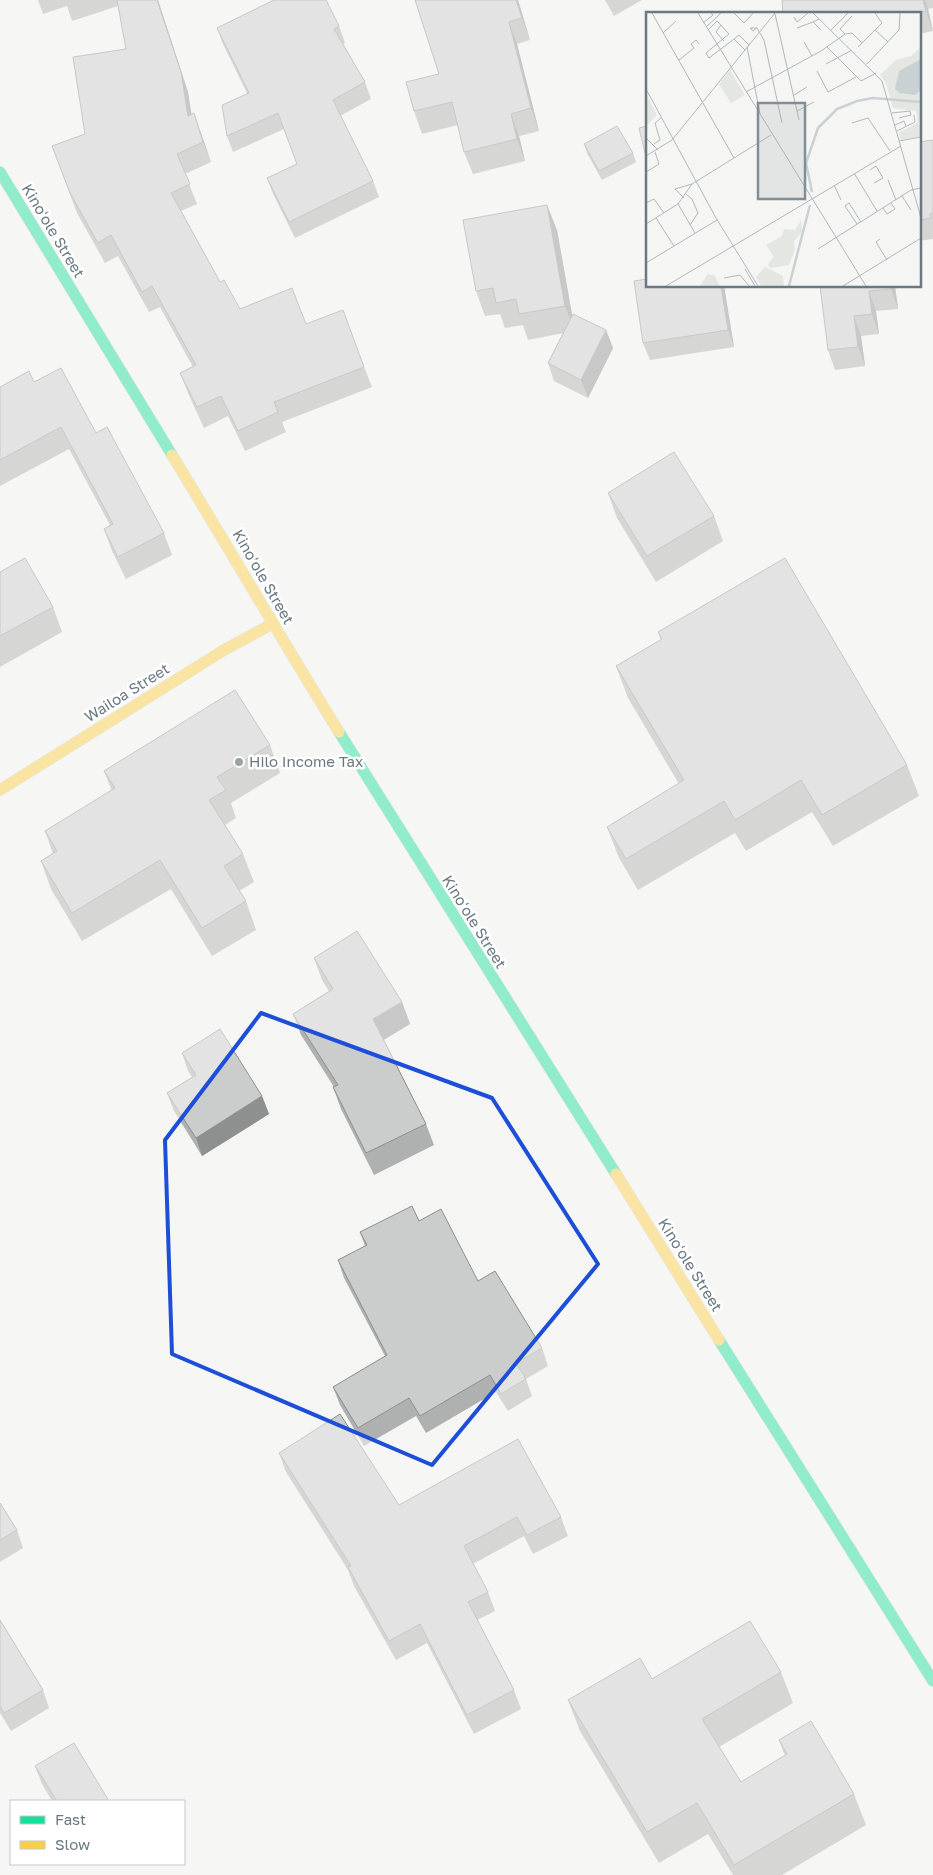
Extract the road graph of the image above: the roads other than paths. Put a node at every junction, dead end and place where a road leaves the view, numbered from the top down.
1 (0, 172) edge
2 (272, 624) junction
3 (0, 790) edge
4 (933, 1681) edge

1 - 2 street, Kinoʻole Street
2 - 3 street, Wailoa Street
2 - 4 street, Kinoʻole Street

